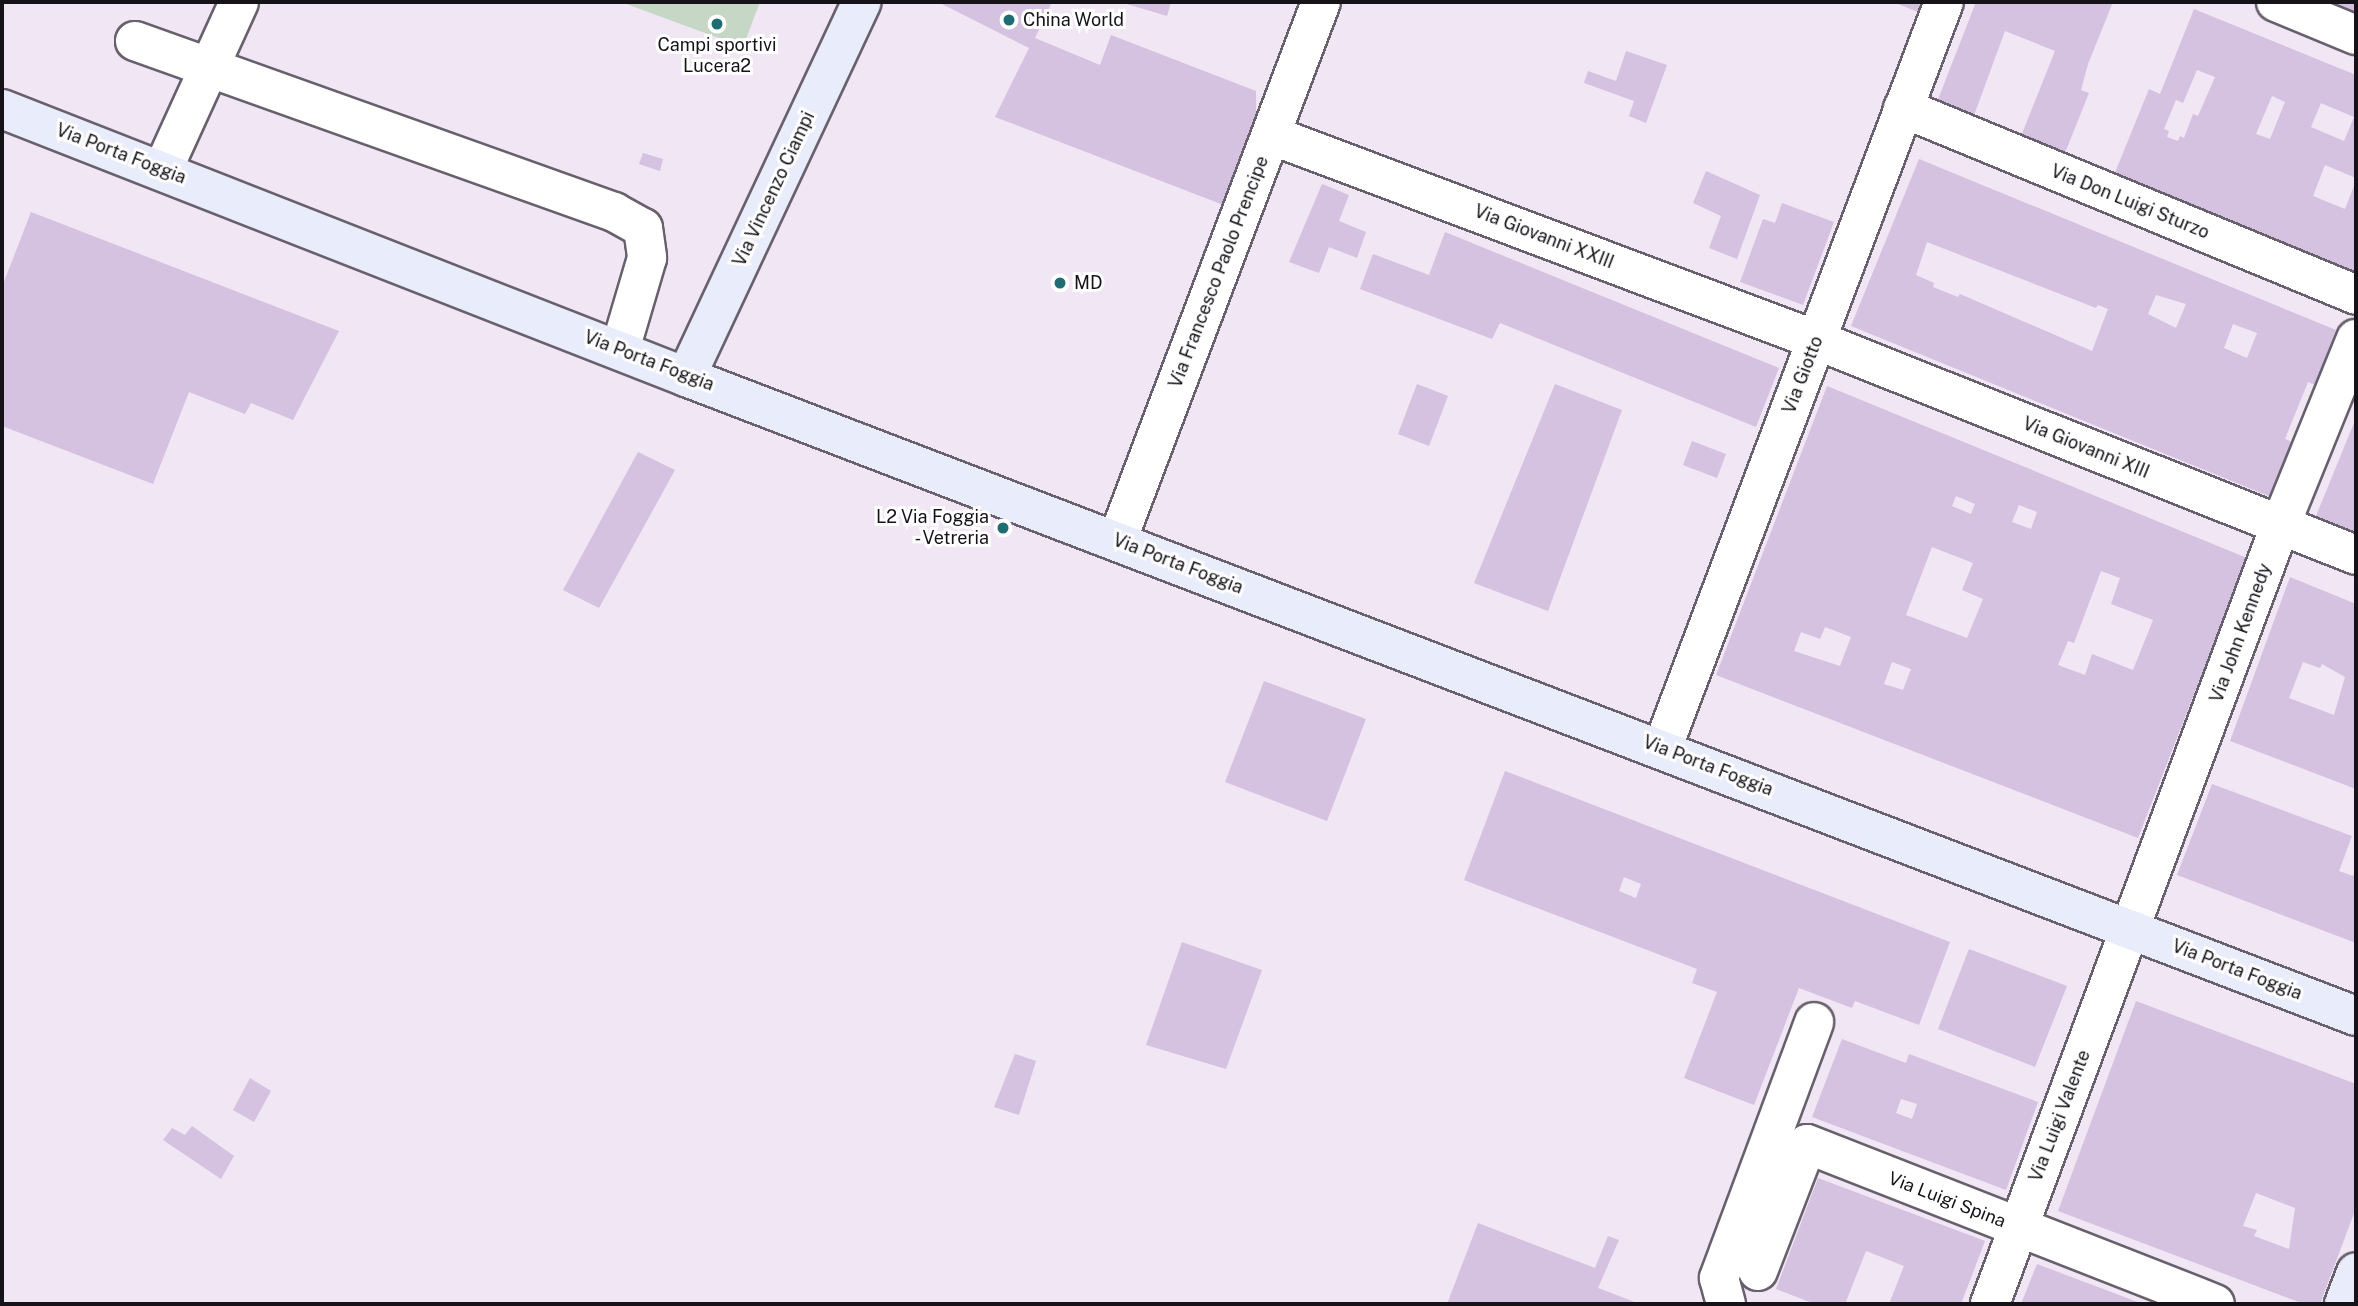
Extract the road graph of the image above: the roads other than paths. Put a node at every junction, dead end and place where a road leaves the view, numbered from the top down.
1 (239, 2) edge
2 (862, 2) edge
3 (1321, 2) edge
4 (1944, 2) edge
5 (2276, 2) edge
6 (2356, 35) edge
7 (135, 41) dead end
8 (209, 69) junction
9 (1903, 108) junction
10 (2, 109) edge
11 (1271, 135) junction
12 (163, 169) junction
13 (2356, 295) edge
14 (2356, 339) edge
15 (1816, 340) junction
16 (620, 350) junction
17 (686, 377) junction
18 (2280, 526) junction
19 (1117, 541) junction
20 (2356, 555) edge
21 (1662, 749) junction
22 (2131, 928) junction
23 (2356, 1016) edge
24 (1814, 1022) dead end
25 (2019, 1228) junction
26 (1758, 1271) dead end
27 (2356, 1272) edge
28 (1726, 1304) edge
29 (1990, 1304) edge
30 (2215, 1304) edge
31 (2344, 1304) edge

1 - 8 street
2 - 17 main road, Via Vincenzo Ciampi
3 - 11 street, Via Francesco Paolo Prencipe
4 - 9 street, Via Giotto
5 - 6 street
7 - 8 street
8 - 12 street
8 - 16 street
9 - 13 street, Via Don Luigi Sturzo
9 - 15 street, Via Giotto
10 - 12 main road, Via Porta Foggia
11 - 15 street, Via Giovanni XXIII
11 - 19 street, Via Francesco Paolo Prencipe
12 - 16 main road, Via Porta Foggia
14 - 18 street, Via John Kennedy
15 - 18 street, Via Giovanni XIII
15 - 21 street, Via Giotto
16 - 17 main road, Via Porta Foggia
17 - 19 main road, Via Porta Foggia
18 - 20 street, Via Giovanni XIII
18 - 22 street, Via John Kennedy
19 - 21 main road, Via Porta Foggia
21 - 22 main road, Via Porta Foggia
22 - 23 main road, Via Porta Foggia
22 - 25 street, Via Luigi Valente
24 - 28 street
25 - 26 street, Via Luigi Spina
25 - 29 street, Via Luigi Valente
25 - 30 street, Via Luigi Spina
27 - 31 main road

